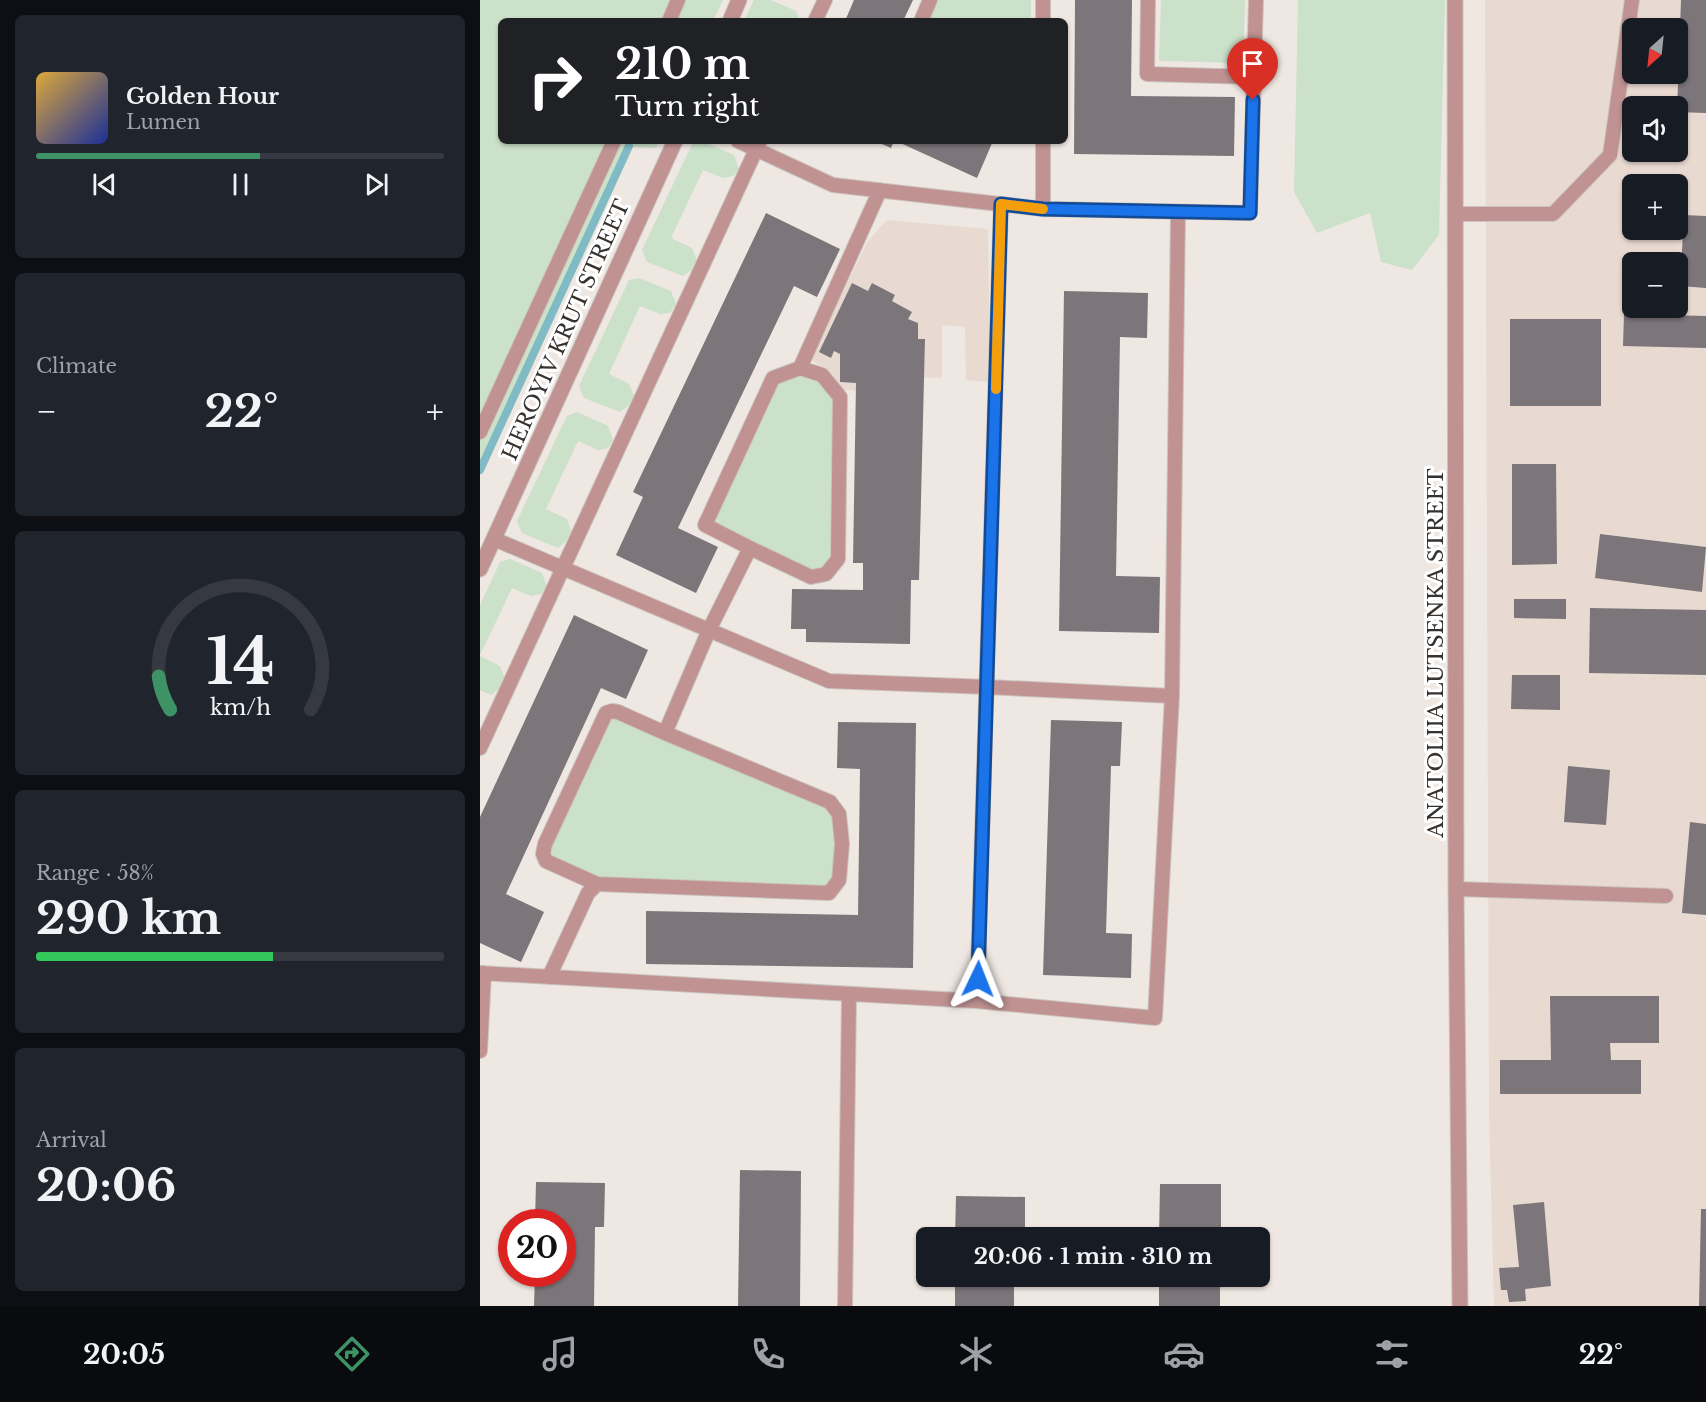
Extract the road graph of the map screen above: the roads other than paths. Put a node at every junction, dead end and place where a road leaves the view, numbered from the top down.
1 (678, 0) edge
2 (740, 0) edge
3 (825, 0) edge
4 (930, 0) edge
5 (1043, 0) edge
6 (1148, 0) edge
7 (1256, 0) edge
8 (1455, 0) edge
9 (1632, 0) edge
10 (670, 18) edge
11 (731, 18) edge
12 (816, 18) edge
13 (922, 18) edge
14 (1043, 18) edge
15 (1254, 77) junction
16 (613, 144) edge
17 (674, 144) edge
18 (1043, 144) edge
19 (758, 145) edge
20 (880, 190) junction
21 (1001, 204) junction
22 (1043, 209) junction
23 (1178, 212) junction
24 (1457, 214) junction
25 (800, 368) junction
26 (480, 432) edge
27 (494, 539) junction
28 (750, 548) junction
29 (563, 568) junction
30 (480, 569) edge
31 (709, 630) junction
32 (988, 687) junction
33 (1172, 696) junction
34 (665, 732) junction
35 (480, 748) edge
36 (597, 884) junction
37 (1456, 889) junction
38 (1666, 896) dead end
39 (482, 973) edge
40 (549, 977) junction
41 (849, 994) junction
42 (977, 1001) junction
43 (480, 1051) edge
44 (845, 1306) edge
45 (1460, 1306) edge

1 - 10 lane
2 - 11 street
3 - 12 lane
4 - 13 lane
5 - 14 lane
6 - 15 lane
7 - 15 lane
8 - 24 street, ANATOLIIA LUTSENKA STREET
9 - 24 lane
15 - 23 lane
16 - 26 lane
17 - 27 street, HEROYIV KRUT STREET
18 - 22 lane
19 - 20 lane
19 - 29 lane
20 - 21 lane
20 - 25 lane
21 - 22 lane
21 - 32 lane
22 - 23 lane
23 - 33 lane
24 - 37 street, ANATOLIIA LUTSENKA STREET
25 - 28 lane
25 - 28 lane
27 - 29 lane
27 - 30 street, HEROYIV KRUT STREET
28 - 31 lane
29 - 31 lane
29 - 35 lane
31 - 32 lane
31 - 34 lane
32 - 33 lane
32 - 42 lane
33 - 42 lane
34 - 36 lane
34 - 36 lane
36 - 40 lane
37 - 38 lane
37 - 45 street, ANATOLIIA LUTSENKA STREET
39 - 40 lane
39 - 43 lane
40 - 41 lane
41 - 42 lane
41 - 44 lane

